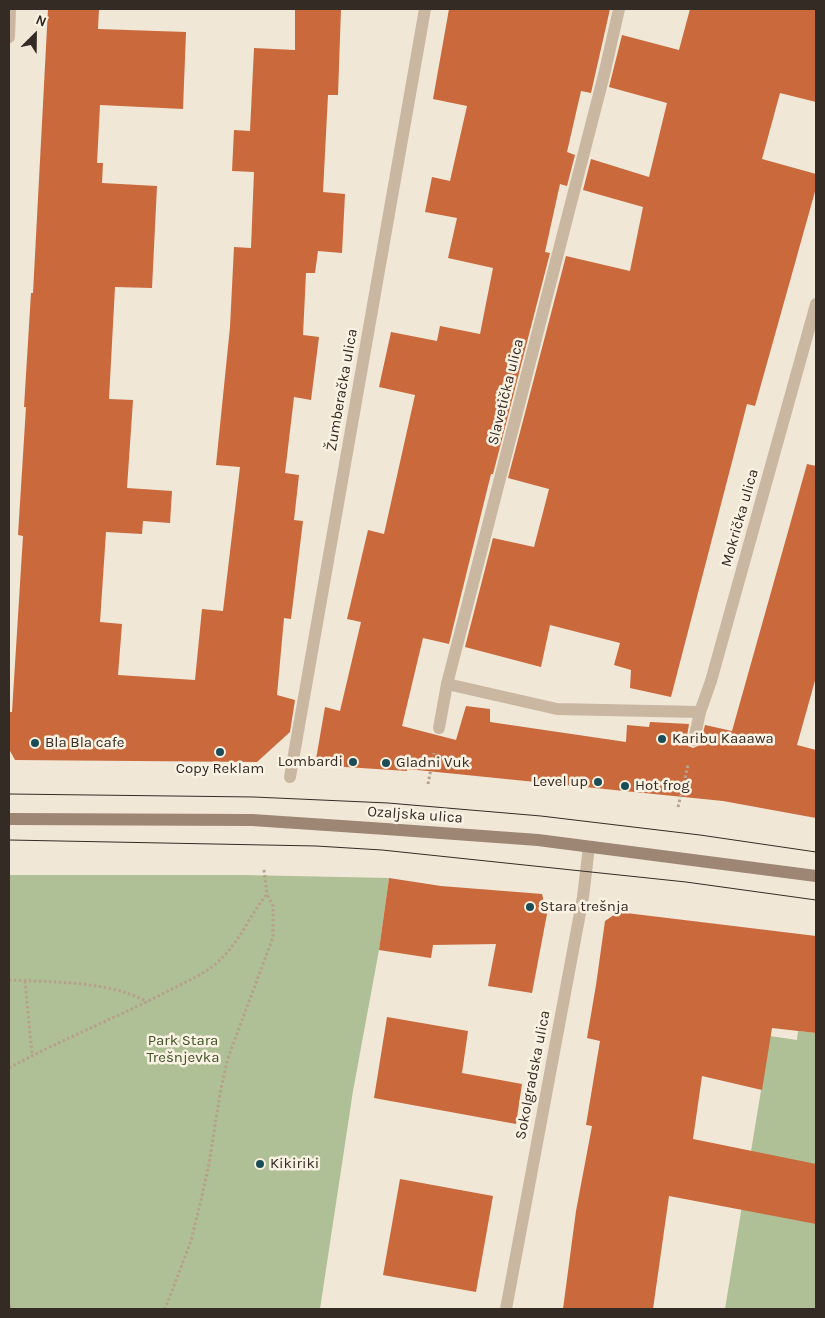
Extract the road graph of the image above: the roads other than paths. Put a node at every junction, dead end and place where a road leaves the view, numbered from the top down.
1 (10, 9) edge
2 (425, 9) edge
3 (619, 9) edge
4 (9, 37) edge
5 (816, 304) edge
6 (447, 684) junction
7 (700, 712) junction
8 (439, 728) road end
9 (694, 740) dead end
10 (290, 777) dead end
11 (9, 819) edge
12 (589, 847) junction
13 (816, 876) edge
14 (506, 1309) edge

1 - 4 street
2 - 10 street, Žumberačka ulica
3 - 6 street, Slavetička ulica
5 - 7 street, Mokrička ulica
6 - 7 street
6 - 8 street, Slavetička ulica
7 - 9 street, Mokrička ulica
11 - 12 main road, Ozaljska ulica
12 - 13 main road, Ozaljska ulica
12 - 14 street, Sokolgradska ulica

